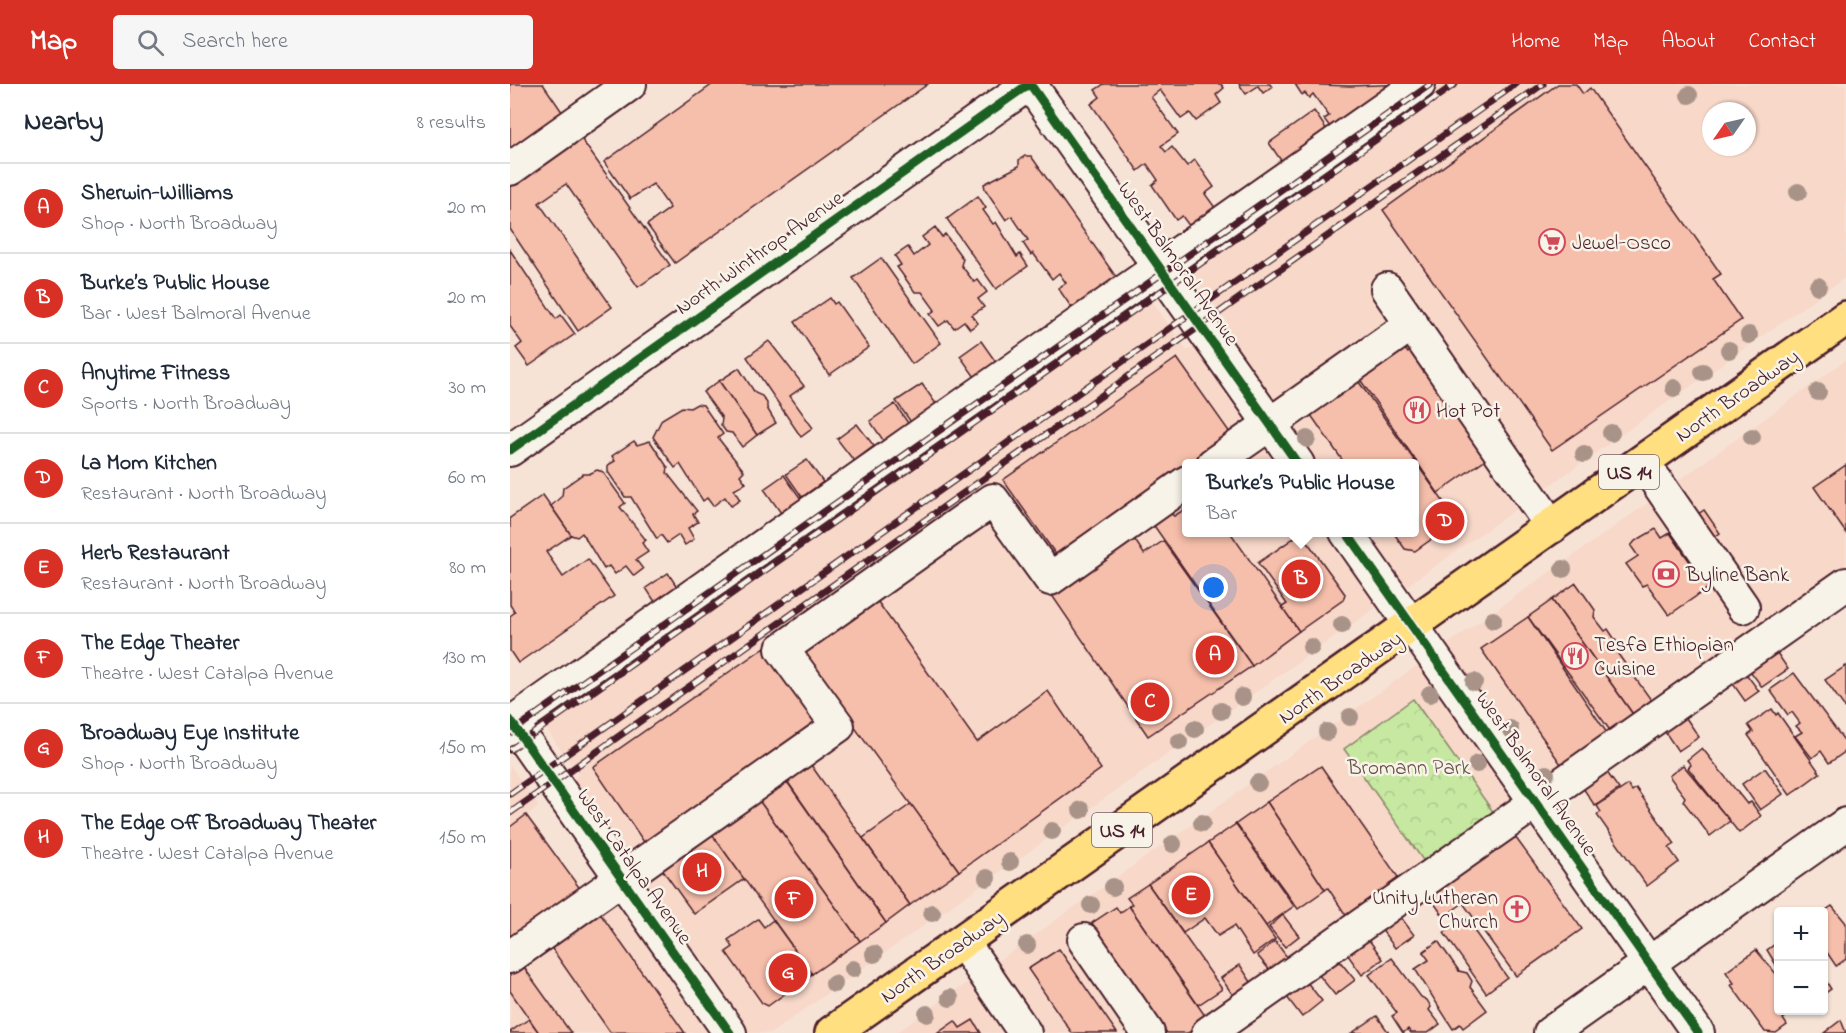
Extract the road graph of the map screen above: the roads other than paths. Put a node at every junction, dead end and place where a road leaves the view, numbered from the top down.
1 (630, 84) edge
2 (1029, 84) edge
3 (1419, 84) edge
4 (510, 169) edge
5 (1160, 266) junction
6 (1388, 289) dead end
7 (1846, 318) edge
8 (1412, 324) junction
9 (1270, 424) junction
10 (510, 450) edge
11 (1220, 459) edge
12 (1294, 459) edge
13 (1642, 462) junction
14 (1182, 486) edge
15 (1552, 527) junction
16 (1350, 537) edge
17 (1846, 584) edge
18 (1743, 607) dead end
19 (1412, 626) junction
20 (511, 722) edge
21 (1536, 803) junction
22 (1846, 824) edge
23 (622, 879) junction
24 (1084, 940) dead end
25 (963, 942) junction
26 (510, 957) edge
27 (1649, 963) junction
28 (730, 1033) edge
29 (832, 1033) edge
30 (1025, 1033) edge
31 (1148, 1033) edge
32 (1208, 1033) edge
33 (1550, 1033) edge
34 (1698, 1033) edge

1 - 4 street
2 - 5 street, West Balmoral Avenue
2 - 10 street, North Winthrop Avenue
3 - 5 street
5 - 9 street, West Balmoral Avenue
5 - 20 street
6 - 8 street
7 - 13 main road, North Broadway / US 14
8 - 9 street
8 - 15 street
9 - 11 street
9 - 12 street, West Balmoral Avenue
13 - 15 main road, North Broadway / US 14
13 - 18 street
14 - 23 street
15 - 19 main road, North Broadway / US 14
16 - 19 street, West Balmoral Avenue
17 - 21 street
19 - 21 street, West Balmoral Avenue
19 - 25 main road, North Broadway / US 14
20 - 23 street, West Catalpa Avenue
21 - 27 street, West Balmoral Avenue
21 - 32 street
22 - 27 street
23 - 26 street
23 - 28 street, West Catalpa Avenue
24 - 31 street
25 - 29 main road, North Broadway / US 14
25 - 30 street
27 - 33 street
27 - 34 street, West Balmoral Avenue

